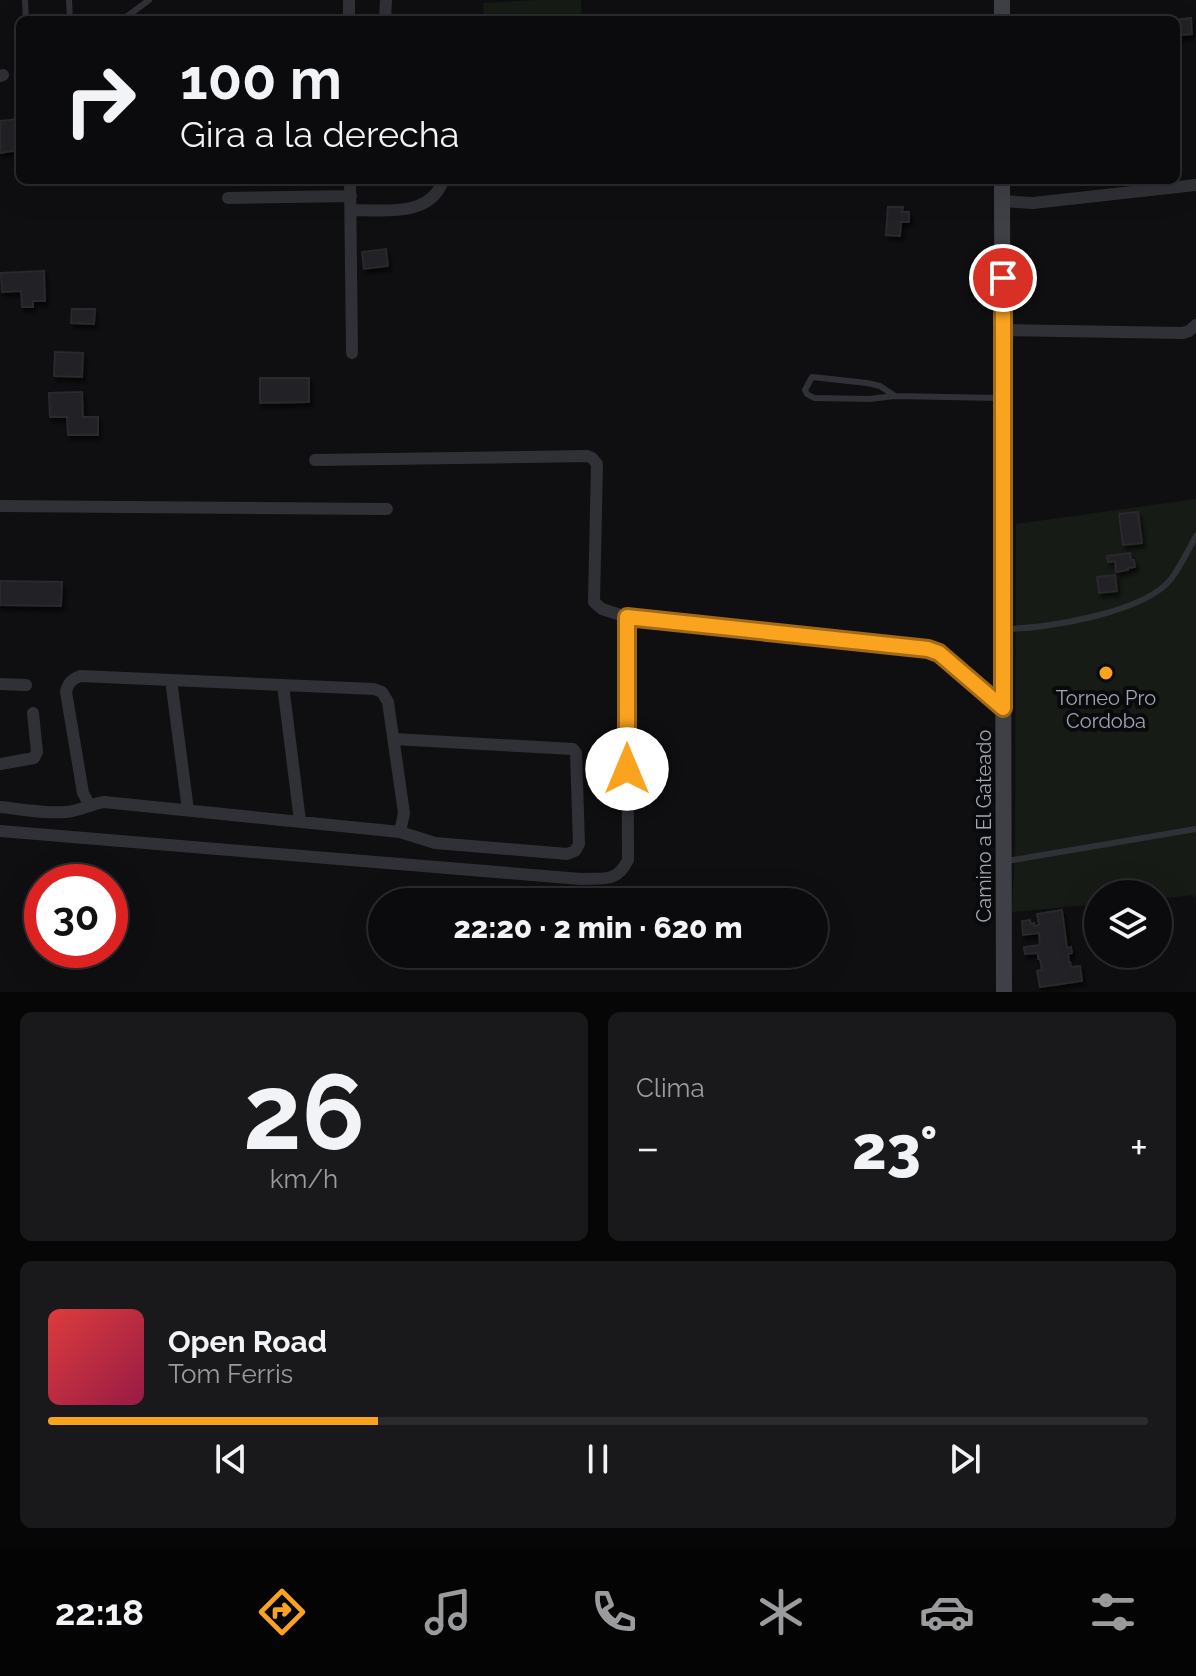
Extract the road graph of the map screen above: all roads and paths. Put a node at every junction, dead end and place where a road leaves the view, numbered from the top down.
1 (149, 0) edge
2 (127, 16) edge
3 (350, 184) edge
4 (441, 184) edge
5 (1002, 184) edge
6 (1196, 185) edge
7 (351, 196) junction
8 (228, 198) dead end
9 (1002, 201) junction
10 (351, 210) junction
11 (1196, 325) edge
12 (1003, 330) junction
13 (352, 353) dead end
14 (895, 396) junction
15 (1003, 398) junction
16 (315, 460) dead end
17 (0, 506) edge
18 (387, 509) dead end
19 (1196, 536) edge
20 (627, 617) junction
21 (1003, 629) junction
22 (171, 680) junction
23 (0, 684) edge
24 (26, 685) dead end
25 (283, 685) junction
26 (1003, 708) junction
27 (33, 713) dead end
28 (394, 739) junction
29 (0, 764) edge
30 (89, 804) junction
31 (0, 807) edge
32 (188, 810) junction
33 (300, 821) junction
34 (1196, 829) edge
35 (0, 831) edge
36 (400, 832) junction
37 (1004, 862) junction
38 (1004, 992) edge

1 - 2 lane
3 - 7 street
4 - 10 street
5 - 9 street, Camino a El Gateado
6 - 9 street
7 - 8 street
7 - 10 street
9 - 12 street, Camino a El Gateado
10 - 13 street
11 - 12 street
12 - 15 street, Camino a El Gateado
14 - 14 lane
14 - 15 lane
15 - 21 street, Camino a El Gateado
16 - 20 street
17 - 18 street
19 - 21 lane
20 - 26 street
20 - 35 street
21 - 26 street, Camino a El Gateado
22 - 25 street
22 - 30 street
22 - 32 street
23 - 24 street
25 - 28 street
25 - 33 street
26 - 37 street, Camino a El Gateado
27 - 29 street
28 - 36 street
28 - 36 street
30 - 31 street
30 - 32 street
32 - 33 street
33 - 36 street
34 - 37 lane
37 - 38 street, Camino a El Gateado

